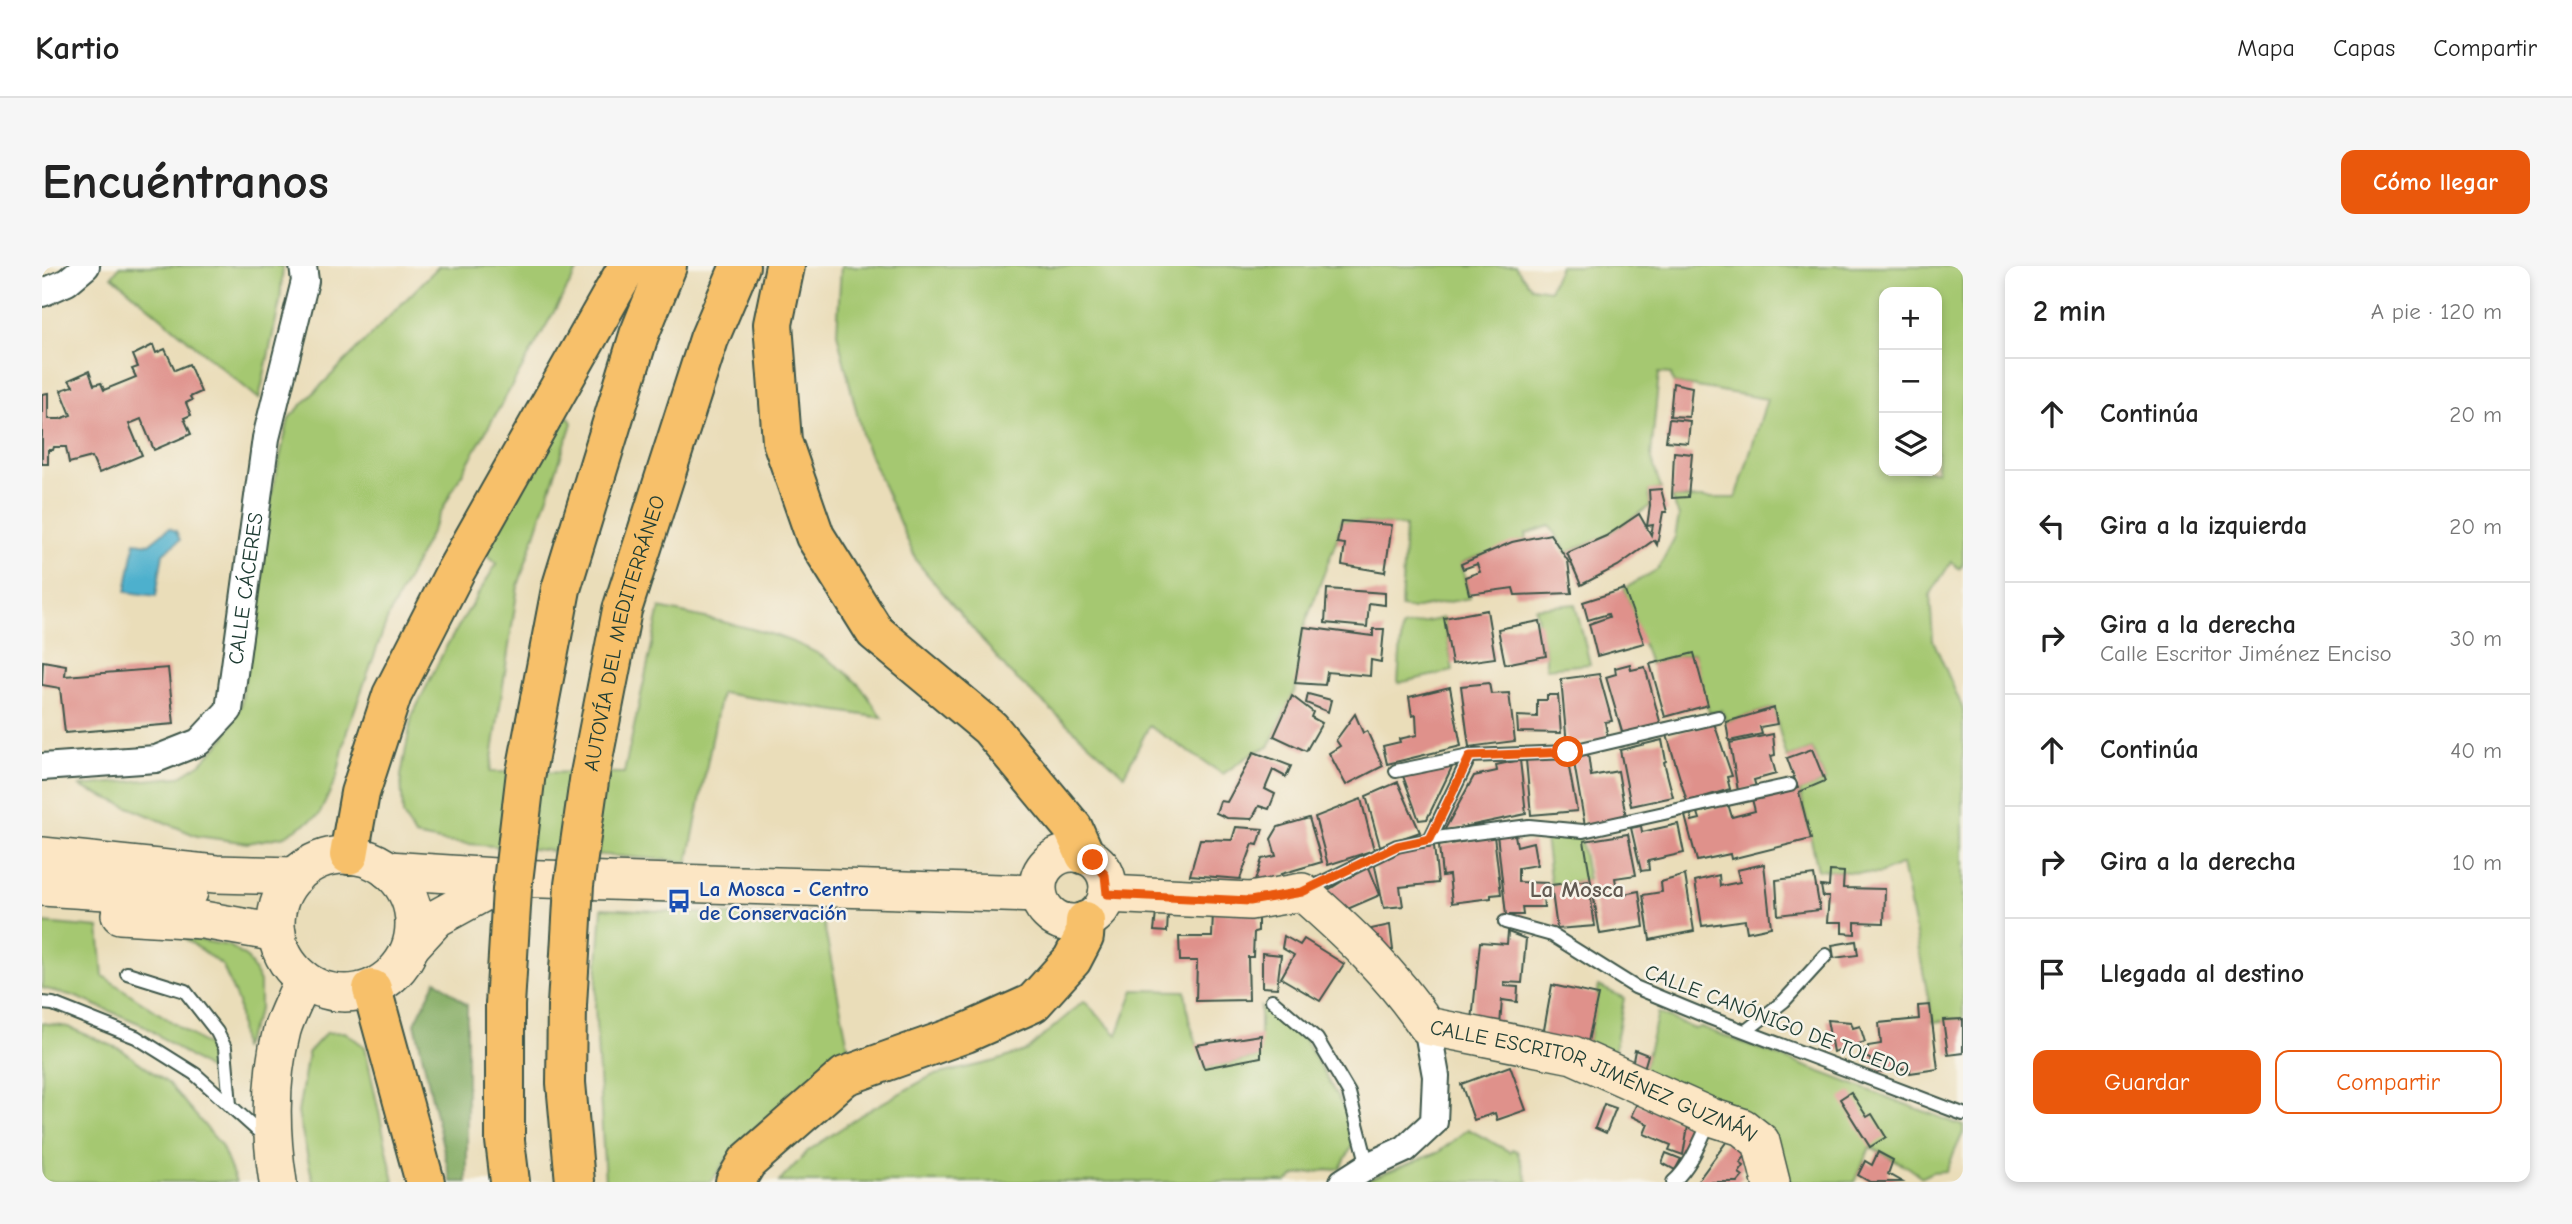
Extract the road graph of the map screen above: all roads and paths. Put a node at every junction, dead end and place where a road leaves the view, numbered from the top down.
1 (86, 266) edge
2 (303, 266) edge
3 (628, 266) edge
4 (667, 266) edge
5 (740, 266) edge
6 (785, 266) edge
7 (42, 293) edge
8 (1718, 717) dead end
9 (1470, 756) junction
10 (42, 767) edge
11 (1396, 771) dead end
12 (1790, 785) dead end
13 (1430, 839) junction
14 (349, 855) junction
15 (1085, 855) junction
16 (42, 856) edge
17 (388, 870) junction
18 (511, 878) junction
19 (293, 879) junction
20 (42, 887) edge
21 (122, 892) junction
22 (1302, 892) junction
23 (1038, 894) junction
24 (1096, 908) junction
25 (42, 911) edge
26 (1505, 922) dead end
27 (276, 930) junction
28 (412, 944) junction
29 (1826, 956) dead end
30 (127, 973) dead end
31 (303, 979) junction
32 (372, 989) junction
33 (1272, 1000) dead end
34 (42, 1003) edge
35 (1427, 1026) junction
36 (1746, 1031) junction
37 (230, 1105) junction
38 (1963, 1114) edge
39 (1711, 1117) junction
40 (272, 1143) junction
41 (1368, 1166) junction
42 (278, 1182) edge
43 (425, 1182) edge
44 (510, 1182) edge
45 (575, 1182) edge
46 (735, 1182) edge
47 (1342, 1182) edge
48 (1673, 1182) edge
49 (1771, 1182) edge

1 - 7 street
2 - 10 street, CALLE CÁCERES
3 - 14 highway
4 - 44 highway, bridge
5 - 45 highway, AUTOVÍA DEL MEDITERRÁNEO, bridge
6 - 15 highway
8 - 9 lane
9 - 11 lane
9 - 13 lane
12 - 13 lane
13 - 22 lane
14 - 17 main road
14 - 19 main road
15 - 23 main road
15 - 24 main road
16 - 19 main road
17 - 18 main road
17 - 28 main road
18 - 23 main road
18 - 28 main road
19 - 21 main road
19 - 27 main road
20 - 21 main road
21 - 27 main road
22 - 24 main road
22 - 35 main road, CALLE ESCRITOR JIMÉNEZ GUZMÁN
23 - 24 main road
24 - 46 highway
25 - 27 main road
26 - 36 lane, CALLE CANÓNIGO DE TOLEDO
27 - 31 main road
28 - 32 main road
29 - 36 lane
30 - 37 lane
31 - 32 main road
31 - 40 main road
32 - 43 highway
33 - 41 lane
34 - 37 lane
35 - 39 main road, CALLE ESCRITOR JIMÉNEZ GUZMÁN
35 - 41 street
36 - 38 lane, CALLE CANÓNIGO DE TOLEDO
37 - 40 lane
39 - 48 lane
39 - 49 main road, CALLE ESCRITOR JIMÉNEZ GUZMÁN
40 - 42 main road
41 - 47 street

